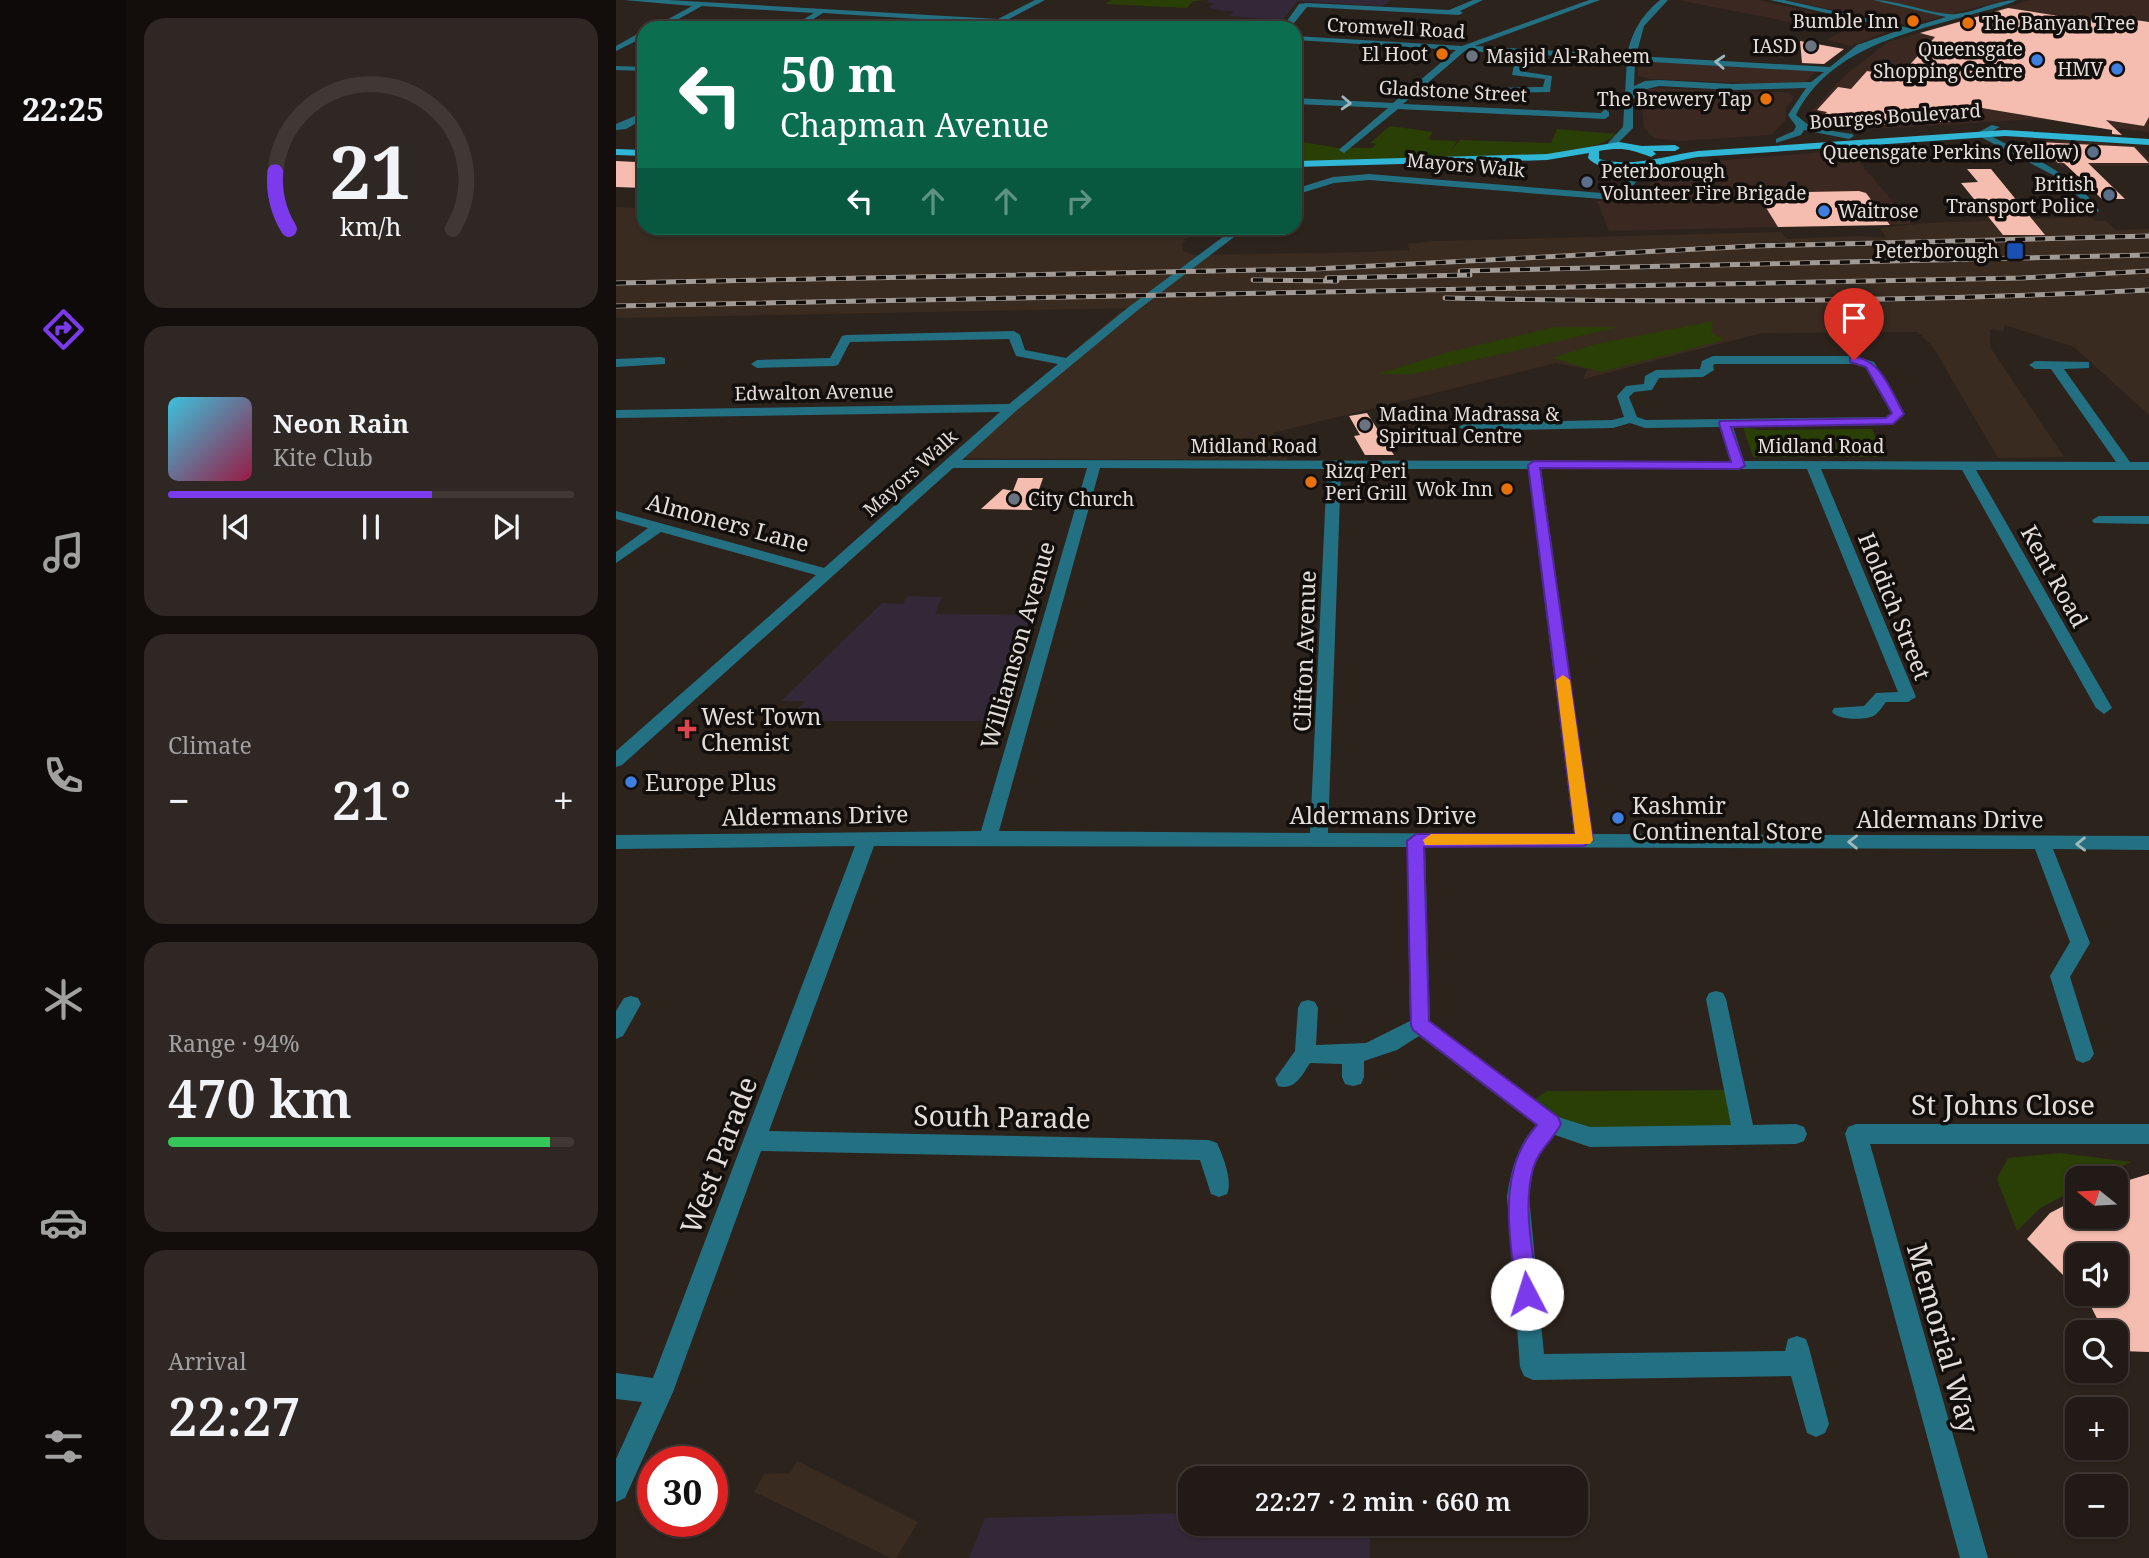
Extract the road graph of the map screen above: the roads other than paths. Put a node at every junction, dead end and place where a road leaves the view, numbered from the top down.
1 (628, 0) edge
2 (731, 0) edge
3 (1041, 0) edge
4 (1479, 0) edge
5 (1596, 0) edge
6 (1664, 0) edge
7 (1774, 0) edge
8 (1877, 0) edge
9 (2013, 0) edge
10 (1797, 2) edge
11 (1656, 3) edge
12 (701, 4) junction
13 (722, 5) junction
14 (873, 7) dead end
15 (822, 11) junction
16 (862, 14) junction
17 (1956, 16) junction
18 (669, 21) edge
19 (805, 21) edge
20 (982, 21) edge
21 (1001, 21) edge
22 (1291, 21) edge
23 (1909, 30) junction
24 (637, 38) edge
25 (1302, 38) edge
26 (1463, 48) junction
27 (616, 49) edge
28 (1521, 51) junction
29 (1630, 57) junction
30 (616, 68) edge
31 (637, 69) edge
32 (1831, 70) junction
33 (1813, 85) junction
34 (1778, 87) junction
35 (1494, 90) dead end
36 (1803, 98) junction
37 (1630, 99) junction
38 (1302, 101) edge
39 (1397, 106) junction
40 (1605, 112) dead end
41 (637, 119) edge
42 (1801, 126) junction
43 (1995, 127) junction
44 (1628, 128) junction
45 (618, 129) edge
46 (1980, 134) junction
47 (2025, 134) junction
48 (1849, 136) junction
49 (2149, 137) edge
50 (1779, 141) junction
51 (2149, 142) edge
52 (1611, 145) junction
53 (616, 146) edge
54 (637, 147) edge
55 (1362, 147) dead end
56 (1640, 148) junction
57 (1594, 151) junction
58 (2018, 151) junction
59 (616, 152) edge
60 (637, 153) edge
61 (1302, 164) edge
62 (1602, 164) junction
63 (1647, 164) junction
64 (1618, 167) junction
65 (1302, 170) edge
66 (1632, 183) junction
67 (1302, 190) edge
68 (2094, 210) dead end
69 (1230, 235) edge
70 (661, 361) dead end
71 (1068, 362) junction
72 (616, 363) edge
73 (757, 364) dead end
74 (2035, 365) dead end
75 (2054, 365) junction
76 (2085, 365) dead end
77 (1012, 408) junction
78 (616, 414) edge
79 (1631, 419) junction
80 (1724, 423) junction
81 (1465, 427) dead end
82 (948, 464) junction
83 (1334, 465) junction
84 (1534, 465) junction
85 (1812, 465) junction
86 (1094, 466) junction
87 (1739, 466) junction
88 (1967, 466) junction
89 (2138, 466) edge
90 (2149, 480) edge
91 (616, 515) edge
92 (2099, 520) dead end
93 (2149, 520) edge
94 (659, 527) junction
95 (616, 559) edge
96 (829, 574) junction
97 (2104, 708) dead end
98 (1840, 712) dead end
99 (616, 761) edge
100 (988, 838) junction
101 (867, 839) junction
102 (1319, 839) junction
103 (1584, 840) junction
104 (1416, 841) junction
105 (616, 842) edge
106 (2149, 843) edge
107 (2042, 844) junction
108 (1716, 999) dead end
109 (631, 1004) dead end
110 (1308, 1008) dead end
111 (1420, 1025) junction
112 (616, 1031) edge
113 (1305, 1054) junction
114 (2083, 1054) dead end
115 (1286, 1079) dead end
116 (1551, 1124) junction
117 (1796, 1134) dead end
118 (1856, 1134) joint
119 (2149, 1134) edge
120 (1744, 1135) junction
121 (756, 1141) junction
122 (1219, 1186) dead end
123 (616, 1386) edge
124 (660, 1392) junction
125 (1816, 1424) dead end
126 (616, 1489) edge
127 (1974, 1558) edge

1 - 12 street
2 - 13 street
3 - 21 street
4 - 22 street
5 - 26 street
6 - 11 street
7 - 10 street
8 - 17 street
9 - 17 street
10 - 23 street
11 - 29 street
12 - 13 street
12 - 18 street
13 - 15 street
14 - 16 street
15 - 16 street
15 - 19 street
16 - 20 street
17 - 23 street
23 - 32 street
24 - 27 street
25 - 26 street, Cromwell Road
26 - 28 street, Cromwell Road
26 - 39 street
28 - 29 street, Cromwell Road
28 - 35 street
32 -> 29 street, Cromwell Road
29 - 37 street
30 - 31 street
32 - 33 street
33 - 34 street
33 - 36 street
34 - 36 street
34 - 37 street
36 - 42 street
37 - 44 street
38 -> 39 street, Gladstone Street
39 - 40 street, Gladstone Street
39 - 55 street
41 - 45 street
42 - 48 street
42 - 50 street
43 - 46 street
43 - 48 main road, Bourges Boulevard
43 - 49 main road, Bourges Boulevard
44 - 52 street
44 - 56 street
46 - 47 main road, Bourges Boulevard
46 - 58 street
46 - 63 main road, Bourges Boulevard
47 - 51 main road, Bourges Boulevard
47 - 58 street
48 - 50 main road, Bourges Boulevard
50 - 56 main road, Bourges Boulevard
52 - 56 main road, Bourges Boulevard
52 - 57 main road
53 - 54 main road
56 - 63 main road
57 - 61 main road
57 - 62 main road
58 - 68 street
59 - 60 main road
62 - 64 main road, Bourges Boulevard
62 - 65 main road
63 - 64 main road, Bourges Boulevard
63 - 66 street
64 - 66 street
66 - 67 street, Mayors Walk
69 - 71 street, Mayors Walk
70 - 72 street
71 - 73 street
71 - 77 street, Mayors Walk
74 - 75 street
75 - 76 street
75 - 89 street
77 - 78 street, Edwalton Avenue
77 - 82 street, Mayors Walk
79 - 80 street
79 - 80 street
79 - 81 street
80 - 87 street
82 - 86 street, Midland Road
82 - 96 street, Mayors Walk
83 - 84 street, Midland Road
83 - 86 street, Midland Road
83 - 102 street, Clifton Avenue
84 - 87 street, Midland Road
84 - 103 street
85 - 87 street, Midland Road
85 - 88 street, Midland Road
85 - 98 street, Holdich Street
86 - 100 street, Williamson Avenue
88 - 89 street, Midland Road
88 - 97 street, Kent Road
89 - 90 street
91 - 94 street, Almoners Lane
92 - 93 street
94 - 95 street
94 - 96 street, Almoners Lane
96 - 99 street, Mayors Walk
100 - 101 street, Aldermans Drive
100 - 102 street, Aldermans Drive
101 - 105 street, Aldermans Drive
101 - 121 street, West Parade
102 - 104 street, Aldermans Drive
103 - 104 street, Aldermans Drive
107 -> 103 street, Aldermans Drive
104 - 111 street
106 -> 107 street, Aldermans Drive
107 - 114 street
108 - 120 street
109 - 112 street
110 - 113 street
111 - 113 street
111 - 116 street
113 - 115 street
116 - 120 street
116 - 125 street
117 - 120 street
118 - 119 street, St Johns Close
118 - 127 street, Memorial Way
121 - 122 street, South Parade
121 - 124 street, West Parade
123 - 124 street
124 - 126 street, West Parade

